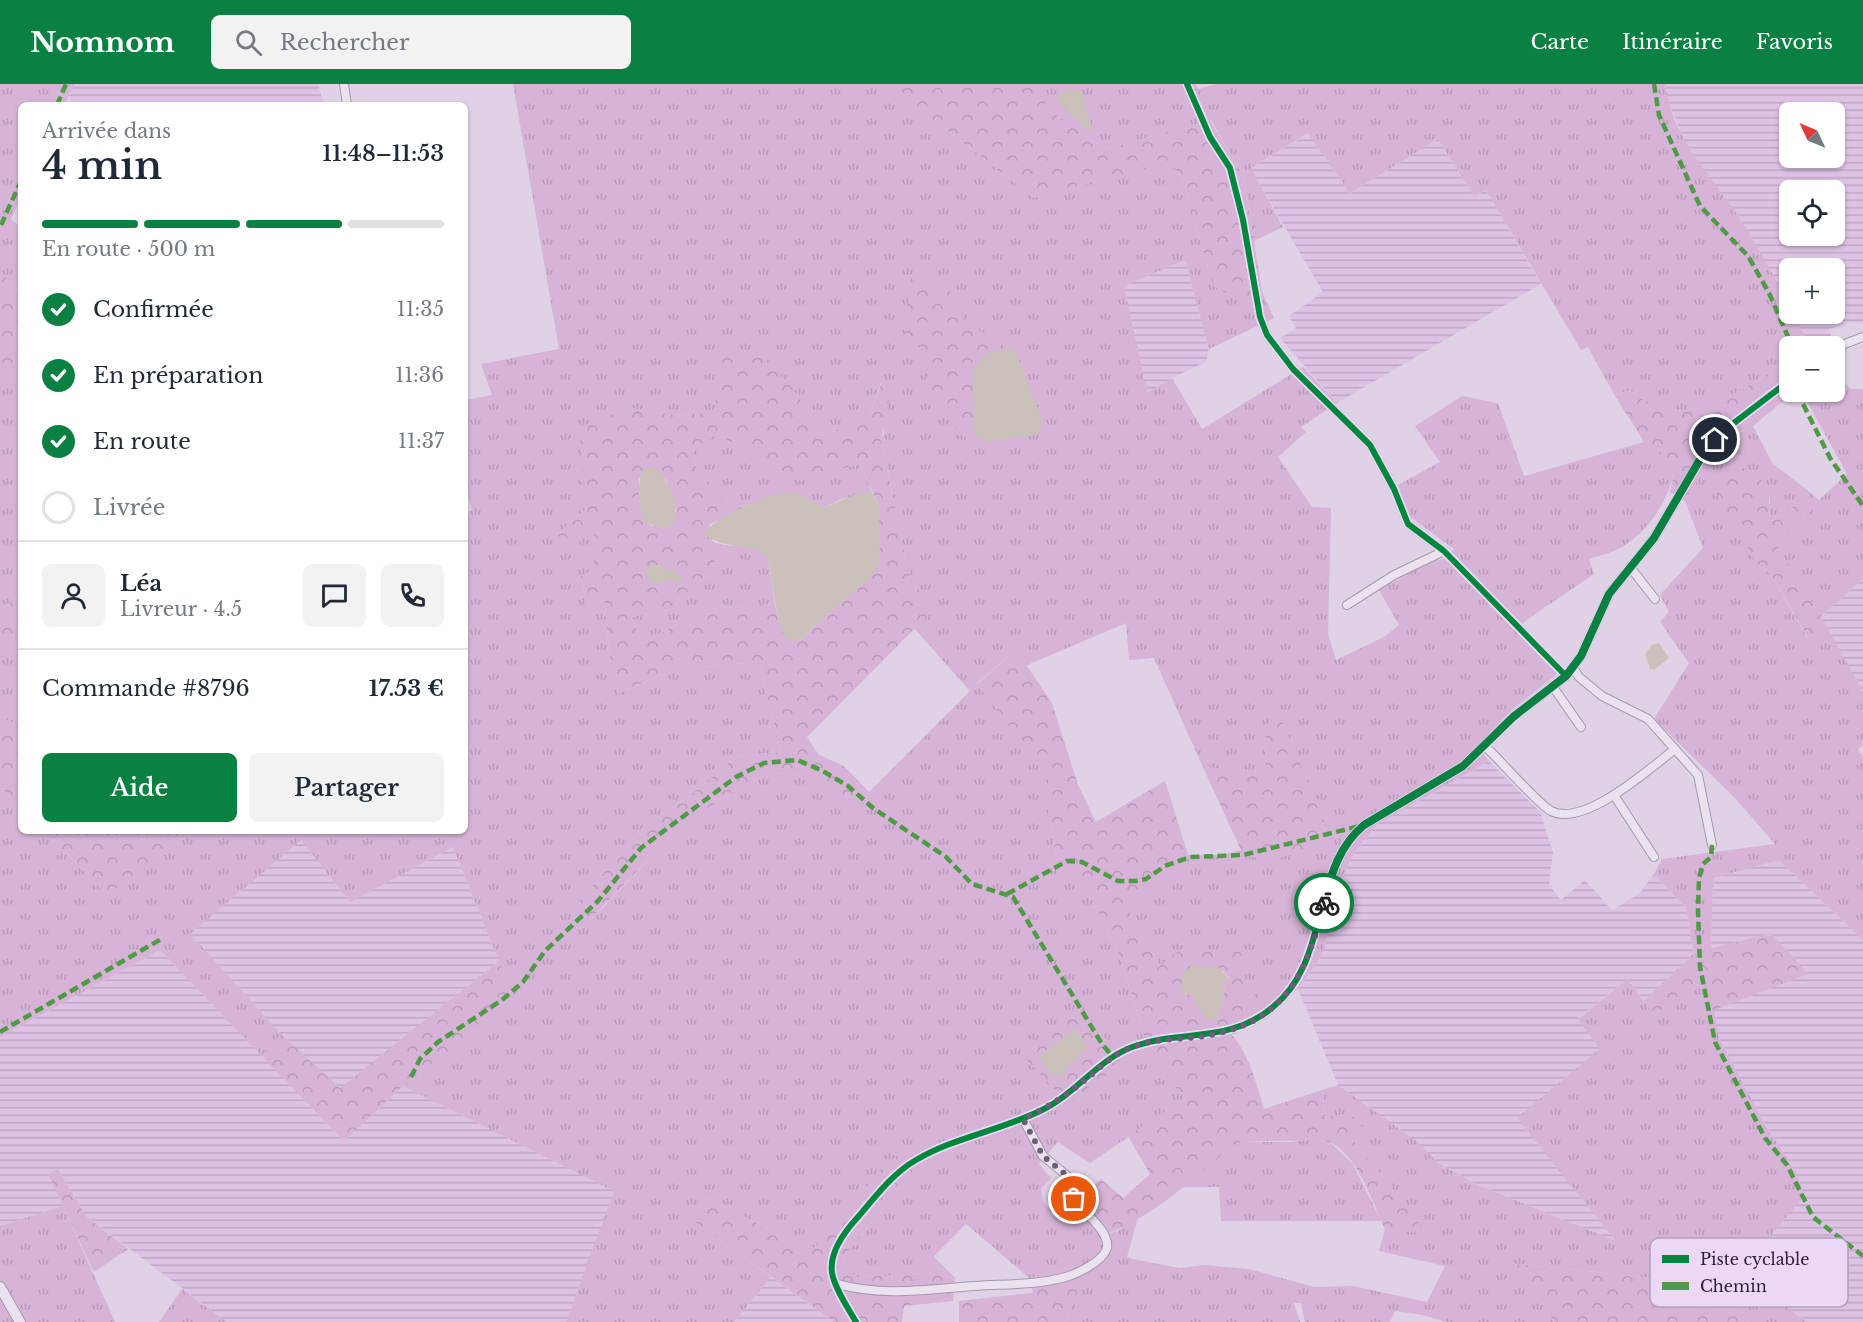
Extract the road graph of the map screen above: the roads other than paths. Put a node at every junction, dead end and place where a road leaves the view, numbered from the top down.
1 (344, 84) edge
2 (1187, 84) edge
3 (347, 102) edge
4 (1863, 338) edge
5 (1845, 344) edge
6 (1779, 389) edge
7 (1444, 551) junction
8 (1630, 567) junction
9 (1655, 599) dead end
10 (1347, 605) dead end
11 (1574, 668) junction
12 (1566, 676) junction
13 (1553, 687) junction
14 (1581, 728) dead end
15 (1485, 746) junction
16 (1675, 749) junction
17 (1614, 795) junction
18 (1712, 845) dead end
19 (1654, 857) dead end
20 (1023, 1119) junction
21 (838, 1284) junction
22 (0, 1287) edge
23 (20, 1322) edge
24 (856, 1322) edge

1 - 3 street
2 - 7 street
4 - 5 street
6 - 8 street
7 - 10 street
7 - 12 street
8 - 9 street
8 - 11 street
11 - 12 street
11 - 16 street
12 - 13 street
13 - 14 street
13 - 15 street
15 - 17 street
15 - 20 street
16 - 17 street
16 - 18 street
17 - 19 street
20 - 21 street
20 - 21 street
21 - 24 street
22 - 23 street

